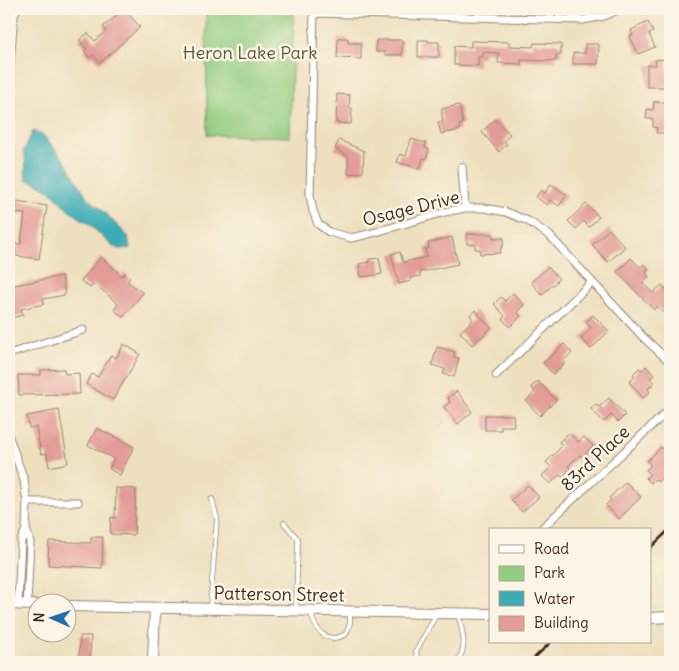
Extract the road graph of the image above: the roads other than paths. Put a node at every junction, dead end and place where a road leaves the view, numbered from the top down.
1 (16, 9) edge
2 (620, 9) edge
3 (314, 11) edge
4 (9, 72) edge
5 (462, 168) dead end
6 (465, 208) junction
7 (592, 282) junction
8 (83, 330) dead end
9 (9, 354) edge
10 (670, 362) edge
11 (496, 375) dead end
12 (670, 409) edge
13 (9, 437) edge
14 (212, 499) dead end
15 (27, 502) junction
16 (78, 502) dead end
17 (284, 523) dead end
18 (542, 528) edge
19 (23, 604) edge
20 (78, 606) edge
21 (155, 608) junction
22 (210, 609) junction
23 (296, 610) junction
24 (310, 611) junction
25 (350, 612) junction
26 (437, 613) junction
27 (458, 614) junction
28 (489, 614) edge
29 (670, 617) edge
30 (652, 618) edge
31 (153, 662) edge
32 (423, 662) edge
33 (456, 662) edge

1 - 4 street
2 - 3 street
3 - 6 street, Osage Drive
5 - 6 street
6 - 7 street, Osage Drive
7 - 10 street, Osage Drive
7 - 11 street
8 - 9 street
12 - 18 street, 83rd Place
13 - 15 street
14 - 22 lane
15 - 16 street
15 - 19 street
17 - 23 lane
20 - 21 street, Patterson Street
21 - 22 street, Patterson Street
21 - 31 street
22 - 23 street, Patterson Street
23 - 24 street, Patterson Street
24 - 25 street, Patterson Street
24 - 25 lane
25 - 26 street, Patterson Street
26 - 27 street, Patterson Street
26 - 32 lane
27 - 28 street, Patterson Street
27 - 33 lane
29 - 30 street

